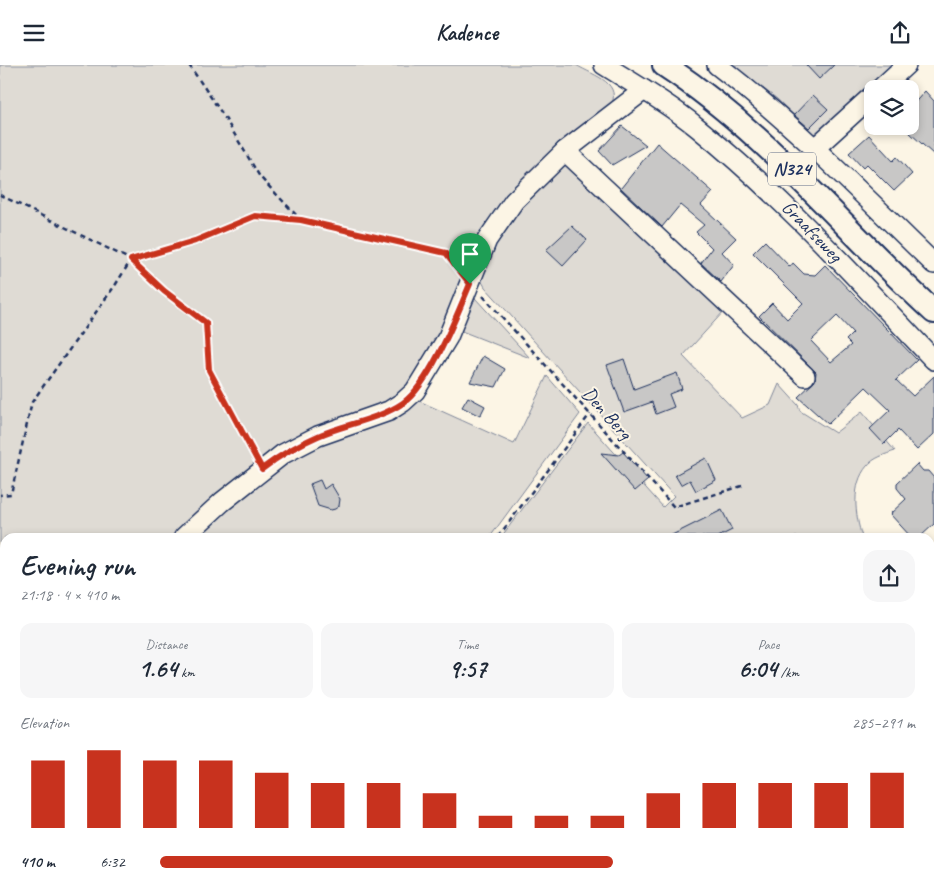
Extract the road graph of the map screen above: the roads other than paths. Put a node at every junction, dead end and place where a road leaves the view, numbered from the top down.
1 (604, 65) edge
2 (664, 65) edge
3 (717, 65) edge
4 (906, 65) edge
5 (890, 80) edge
6 (644, 89) junction
7 (864, 102) edge
8 (815, 148) junction
9 (565, 151) junction
10 (934, 264) edge
11 (934, 311) edge
12 (934, 360) edge
13 (805, 376) dead end
14 (189, 533) edge

1 - 6 street, Graafseweg
2 - 11 main road, Graafseweg / N324
3 - 8 street
4 - 5 street
6 - 9 street
6 - 12 street, Graafseweg
7 - 8 street
8 - 10 street
9 - 13 street
9 - 14 street

